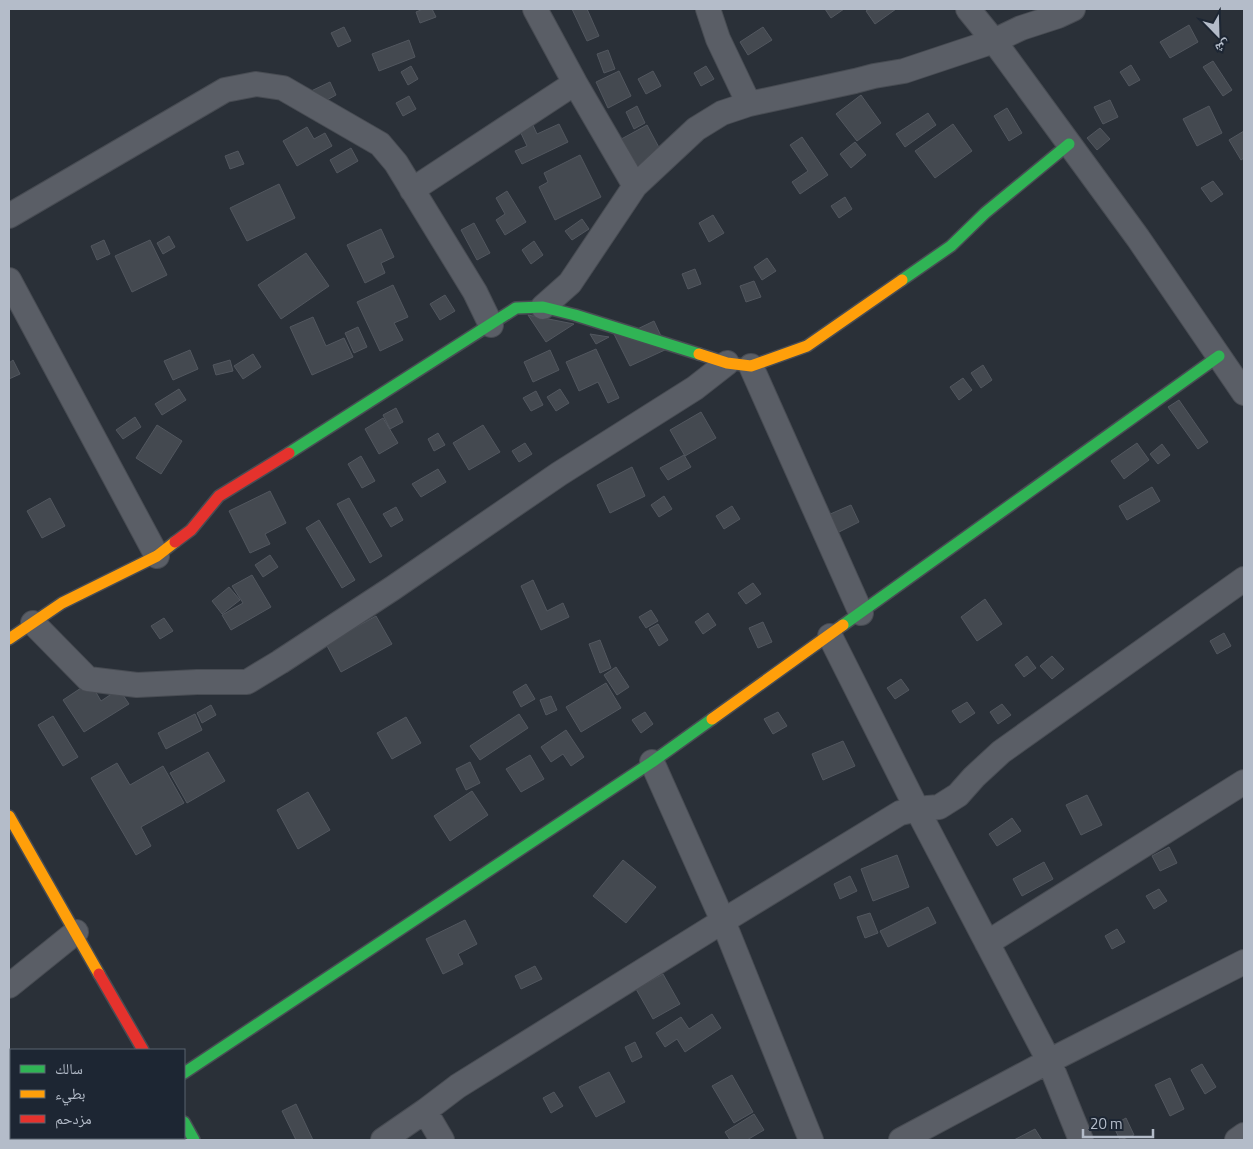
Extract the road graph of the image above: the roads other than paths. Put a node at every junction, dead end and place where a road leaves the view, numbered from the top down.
1 (535, 9) edge
2 (708, 9) edge
3 (968, 9) edge
4 (1073, 9) edge
5 (994, 41) junction
6 (575, 84) junction
7 (749, 104) junction
8 (1069, 144) junction
9 (635, 186) junction
10 (412, 190) junction
11 (9, 216) edge
12 (9, 280) edge
13 (543, 307) junction
14 (491, 325) junction
15 (1219, 356) junction
16 (727, 363) junction
17 (751, 366) junction
18 (1244, 393) edge
19 (157, 556) junction
20 (1244, 579) edge
21 (861, 613) junction
22 (33, 623) junction
23 (830, 636) junction
24 (9, 639) edge
25 (652, 762) junction
26 (1244, 782) edge
27 (916, 809) junction
28 (9, 816) edge
29 (723, 921) junction
30 (76, 932) junction
31 (987, 943) junction
32 (1244, 962) edge
33 (9, 986) edge
34 (142, 1049) edge
35 (1049, 1061) junction
36 (185, 1072) edge
37 (425, 1111) junction
38 (1244, 1135) edge
39 (383, 1140) edge
40 (442, 1140) edge
41 (811, 1140) edge
42 (901, 1140) edge
43 (1081, 1140) edge
44 (1237, 1140) edge

1 - 6 street
2 - 7 street
3 - 5 street
4 - 5 street
5 - 7 street
5 - 8 street
6 - 9 street
6 - 10 street
7 - 9 street
8 - 15 street
8 - 17 street
9 - 13 street
10 - 11 street
10 - 14 street
12 - 19 street
13 - 14 street
13 - 16 street
14 - 19 street
15 - 18 street
15 - 21 street
16 - 17 street
16 - 22 street
17 - 21 street
19 - 22 street
20 - 27 street
21 - 23 street
22 - 24 street
23 - 25 street
23 - 27 street
25 - 29 street
25 - 36 street
26 - 31 street
27 - 29 street
27 - 31 street
28 - 30 street
29 - 37 street
29 - 41 street
30 - 33 street
30 - 34 street
31 - 35 street
32 - 35 street
35 - 42 street
35 - 43 street
37 - 39 street
37 - 40 street
38 - 44 street

